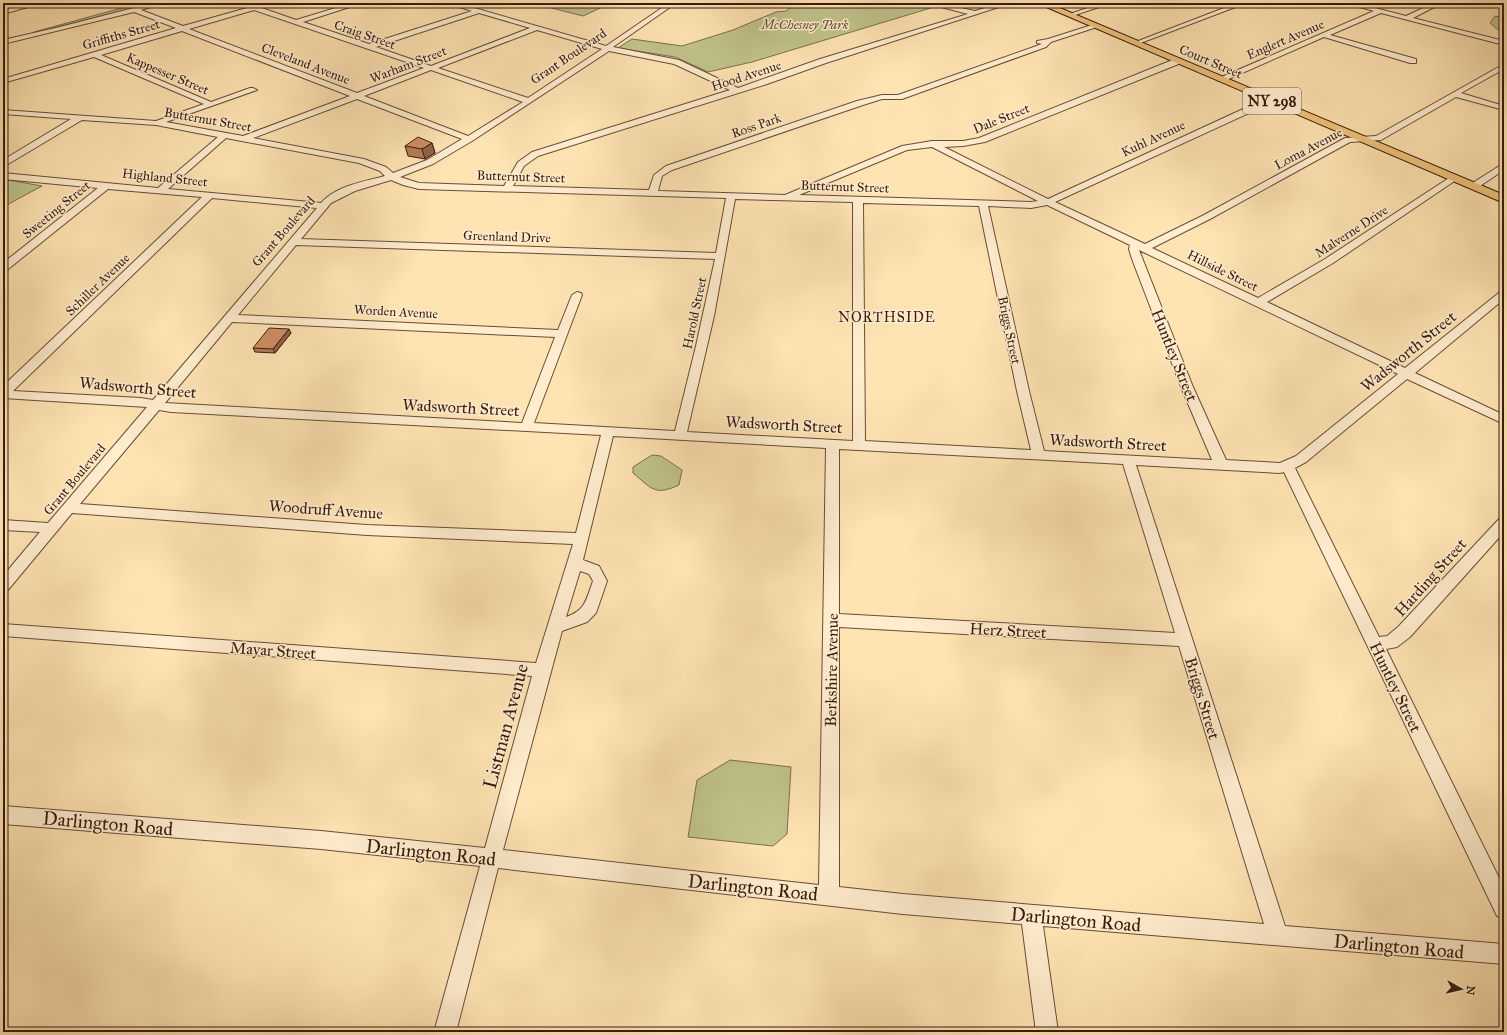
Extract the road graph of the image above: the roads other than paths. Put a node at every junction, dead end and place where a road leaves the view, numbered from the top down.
1 (39, 3) edge
2 (160, 3) edge
3 (240, 3) edge
4 (359, 3) edge
5 (450, 3) edge
6 (673, 3) edge
7 (929, 3) edge
8 (1008, 3) edge
9 (1041, 3) edge
10 (1108, 3) edge
11 (1243, 3) edge
12 (1350, 3) edge
13 (1439, 3) edge
14 (264, 4) dead end
15 (135, 6) edge
16 (254, 8) junction
17 (479, 11) junction
18 (1380, 11) junction
19 (3, 12) edge
20 (975, 13) junction
21 (1070, 15) junction
22 (1407, 18) junction
23 (296, 22) junction
24 (1095, 26) junction
25 (182, 28) junction
26 (537, 28) junction
27 (1323, 35) junction
28 (3, 42) edge
29 (1136, 43) junction
30 (1504, 43) edge
31 (368, 47) junction
32 (606, 48) junction
33 (94, 54) junction
34 (1178, 61) junction
35 (1413, 61) dead end
36 (1504, 66) edge
37 (430, 69) junction
38 (3, 74) edge
39 (12, 78) junction
40 (1221, 79) junction
41 (3, 81) edge
42 (253, 90) dead end
43 (736, 90) junction
44 (1455, 94) junction
45 (357, 96) junction
46 (1270, 100) junction
47 (528, 101) junction
48 (210, 104) junction
49 (1504, 108) edge
50 (3, 112) edge
51 (81, 117) junction
52 (156, 123) junction
53 (225, 135) junction
54 (469, 138) junction
55 (243, 139) junction
56 (1362, 139) junction
57 (932, 144) junction
58 (3, 164) edge
59 (1504, 166) edge
60 (3, 176) edge
61 (392, 177) junction
62 (1455, 178) junction
63 (107, 185) junction
64 (1474, 186) junction
65 (507, 189) junction
66 (161, 190) junction
67 (652, 193) junction
68 (210, 195) junction
69 (731, 196) junction
70 (785, 197) junction
71 (1504, 199) edge
72 (858, 200) junction
73 (1048, 202) junction
74 (983, 204) junction
75 (323, 206) junction
76 (292, 242) junction
77 (1141, 246) junction
78 (720, 256) junction
79 (3, 268) edge
80 (1504, 294) edge
81 (577, 295) dead end
82 (1258, 303) junction
83 (228, 318) junction
84 (562, 334) junction
85 (1407, 373) junction
86 (3, 393) edge
87 (155, 406) junction
88 (1504, 420) edge
89 (526, 428) junction
90 (608, 432) junction
91 (680, 436) junction
92 (834, 444) junction
93 (859, 445) junction
94 (1039, 455) junction
95 (1128, 460) junction
96 (1221, 465) junction
97 (1288, 466) junction
98 (69, 508) junction
99 (1504, 523) edge
100 (3, 525) edge
101 (52, 528) junction
102 (582, 540) junction
103 (575, 563) junction
104 (3, 586) edge
105 (832, 620) junction
106 (555, 627) junction
107 (3, 630) edge
108 (1185, 640) junction
109 (1375, 644) junction
110 (542, 670) junction
111 (3, 815) edge
112 (491, 858) junction
113 (829, 896) junction
114 (1504, 909) edge
115 (1031, 915) junction
116 (1278, 936) junction
117 (1504, 954) edge
118 (445, 1032) edge
119 (1047, 1032) edge

1 - 19 street
2 - 15 street
3 - 16 street, Craig Street
4 - 23 street
5 - 17 street
6 - 32 street, Grant Boulevard
7 - 20 street
8 - 20 street, Hood Avenue
9 - 21 main road, Court Street / NY 298
10 - 21 street
11 - 29 street
12 - 18 street
13 - 22 street
14 - 16 street, Griffiths Street
15 - 25 street, Cleveland Avenue
15 - 28 street
16 - 23 street, Craig Street
16 - 25 street, Griffiths Street
17 - 26 street
17 - 31 street
18 - 22 street
18 - 27 street, Englert Avenue
20 - 43 street, Hood Avenue
21 - 24 main road, Court Street / NY 298
22 - 30 street
23 - 31 street, Craig Street
24 - 29 main road, Court Street / NY 298
24 - 67 street, Ross Park
25 - 33 street, Griffiths Street
25 - 45 street, Cleveland Avenue
26 - 32 street
26 - 37 street, Warham Street
27 - 35 street
27 - 40 street, Englert Avenue
29 - 34 main road, Court Street / NY 298
31 - 37 street, Craig Street
32 - 43 street
32 - 47 street, Grant Boulevard
33 - 39 street, Griffiths Street
33 - 48 street, Kappesser Street
34 - 40 main road, Court Street / NY 298
34 - 57 street, Dale Street
36 - 44 street, Loma Avenue
37 - 45 street, Warham Street
37 - 47 street, Craig Street
38 - 39 street
39 - 41 street, Griffiths Street
40 - 46 main road, Court Street / NY 298
42 - 48 street
43 - 65 street, Hood Avenue
44 - 49 street
44 - 56 street, Loma Avenue
45 - 54 street, Cleveland Avenue
45 - 55 street, Warham Street
46 - 56 main road, Court Street / NY 298
46 - 73 street, Kuhl Avenue
47 - 54 street, Grant Boulevard
48 - 52 street
50 - 51 street, Butternut Street
51 - 52 street, Butternut Street
51 - 58 street
52 - 53 street, Butternut Street
53 - 55 street, Butternut Street
53 - 66 street
54 - 61 street, Grant Boulevard
55 - 61 street, Butternut Street
56 - 62 main road, Court Street / NY 298
56 - 77 street, Loma Avenue
57 - 70 street, Dale Street
57 - 73 street, Hillside Street
59 - 64 street
60 - 63 street, Highland Street
61 - 65 street, Butternut Street
61 - 75 street, Grant Boulevard
62 - 64 main road, Court Street / NY 298
62 - 82 street, Malverne Drive
63 - 66 street, Highland Street
63 - 79 street, Sweeting Street
64 - 71 main road, Court Street / NY 298
65 - 67 street, Butternut Street
66 - 68 street, Highland Street
67 - 69 street, Butternut Street
68 - 75 street, Highland Street
68 - 86 street, Schiller Avenue
69 - 70 street, Butternut Street
69 - 78 street, Harold Street
70 - 72 street, Butternut Street
72 - 74 street, Butternut Street
72 - 93 street
73 - 74 street, Butternut Street
73 - 77 street, Hillside Street
74 - 94 street, Briggs Street
75 - 76 street, Grant Boulevard
76 - 78 street, Greenland Drive
76 - 83 street, Grant Boulevard
77 - 82 street, Hillside Street
77 - 96 street, Huntley Street
78 - 91 street, Harold Street
80 - 85 street, Wadsworth Street
81 - 84 street
82 - 85 street, Hillside Street
83 - 84 street, Worden Avenue
83 - 87 street, Grant Boulevard
84 - 89 street
85 - 88 street, Hillside Street
85 - 97 street, Wadsworth Street
86 - 87 street, Wadsworth Street
87 - 89 street, Wadsworth Street
87 - 98 street, Grant Boulevard
89 - 90 street, Wadsworth Street
90 - 91 street, Wadsworth Street
90 - 102 street, Listman Avenue
91 - 92 street, Wadsworth Street
92 - 93 street, Wadsworth Street
92 - 105 street, Berkshire Avenue
93 - 94 street, Wadsworth Street
94 - 95 street, Wadsworth Street
95 - 96 street, Wadsworth Street
95 - 108 street, Briggs Street
96 - 97 street, Wadsworth Street
97 - 109 street, Huntley Street
98 - 101 street, Grant Boulevard
98 - 102 street, Woodruff Avenue
99 - 109 street, Harding Street
100 - 101 street
101 - 104 street, Grant Boulevard
102 - 103 street, Listman Avenue
103 - 106 street, Listman Avenue
103 - 106 street
105 - 108 street, Herz Street
105 - 113 street, Berkshire Avenue
106 - 110 street, Listman Avenue
107 - 110 street, Mayar Street
108 - 116 street, Briggs Street
109 - 114 street, Huntley Street
110 - 112 street, Listman Avenue
111 - 112 street, Darlington Road
112 - 113 street, Darlington Road
112 - 118 street, Listman Avenue
113 - 115 street, Darlington Road
115 - 116 street, Darlington Road
115 - 119 street
116 - 117 street, Darlington Road

